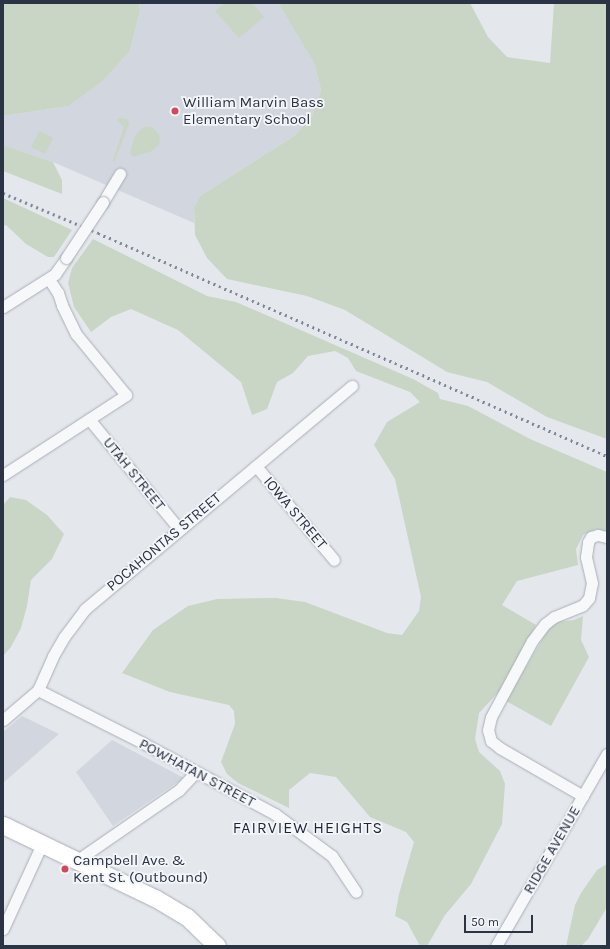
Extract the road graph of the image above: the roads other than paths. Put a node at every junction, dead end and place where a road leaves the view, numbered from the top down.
1 (120, 174) dead end
2 (49, 279) junction
3 (3, 307) edge
4 (352, 386) dead end
5 (89, 419) junction
6 (256, 466) junction
7 (3, 474) edge
8 (179, 529) junction
9 (602, 536) edge
10 (334, 560) dead end
11 (38, 690) junction
12 (3, 720) edge
13 (607, 754) edge
14 (196, 772) junction
15 (583, 796) junction
16 (3, 825) edge
17 (42, 844) junction
18 (76, 860) junction
19 (356, 892) dead end
20 (3, 930) edge
21 (217, 946) edge
22 (496, 946) edge

1 - 2 street, bridge
2 - 3 street
2 - 5 street
4 - 6 street, POCAHONTAS STREET
5 - 7 street
5 - 8 street, UTAH STREET
6 - 8 street, POCAHONTAS STREET
6 - 10 street, IOWA STREET
8 - 11 street, POCAHONTAS STREET
9 - 15 street
11 - 12 street, POCAHONTAS STREET
11 - 14 street, POWHATAN STREET
13 - 15 street, RIDGE AVENUE
14 - 18 street
14 - 19 street, POWHATAN STREET
15 - 22 street, RIDGE AVENUE
16 - 17 main road
17 - 18 main road
17 - 20 street
18 - 21 main road

